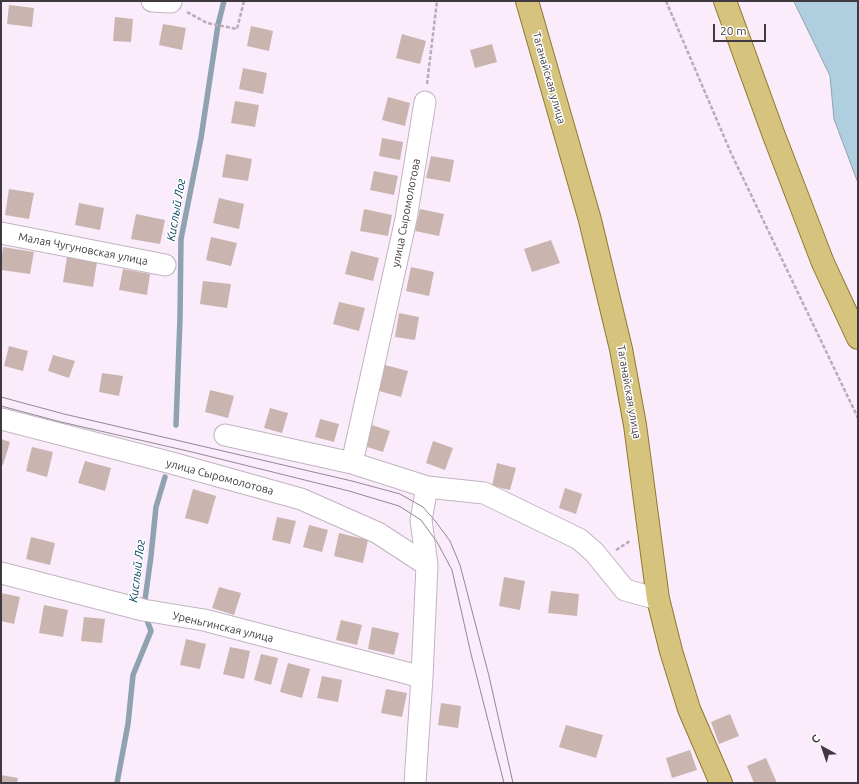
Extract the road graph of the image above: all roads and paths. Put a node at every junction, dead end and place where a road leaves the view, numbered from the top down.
1 (244, 1) edge
2 (437, 1) edge
3 (527, 1) edge
4 (666, 1) edge
5 (725, 1) edge
6 (162, 2) edge
7 (425, 102) joint
8 (1, 233) edge
9 (165, 265) dead end
10 (858, 338) edge
11 (858, 418) edge
12 (1, 419) edge
13 (224, 435) dead end
14 (352, 463) junction
15 (427, 487) junction
16 (632, 540) dead end
17 (594, 552) junction
18 (427, 566) junction
19 (1, 574) edge
20 (658, 599) junction
21 (422, 677) junction
22 (415, 783) edge
23 (721, 783) edge

1 - 6 path
2 - 7 path
3 - 20 main road, Таганайская улица
4 - 11 path
5 - 10 main road
7 - 14 street, улица Сыромолотова
8 - 9 street, Малая Чугуновская улица
12 - 18 street, улица Сыромолотова
13 - 14 street
14 - 15 street
15 - 17 street
15 - 18 street
16 - 17 path
17 - 20 street
18 - 21 street
19 - 21 street, Уреньгинская улица
20 - 23 main road, Таганайская улица
21 - 22 street

